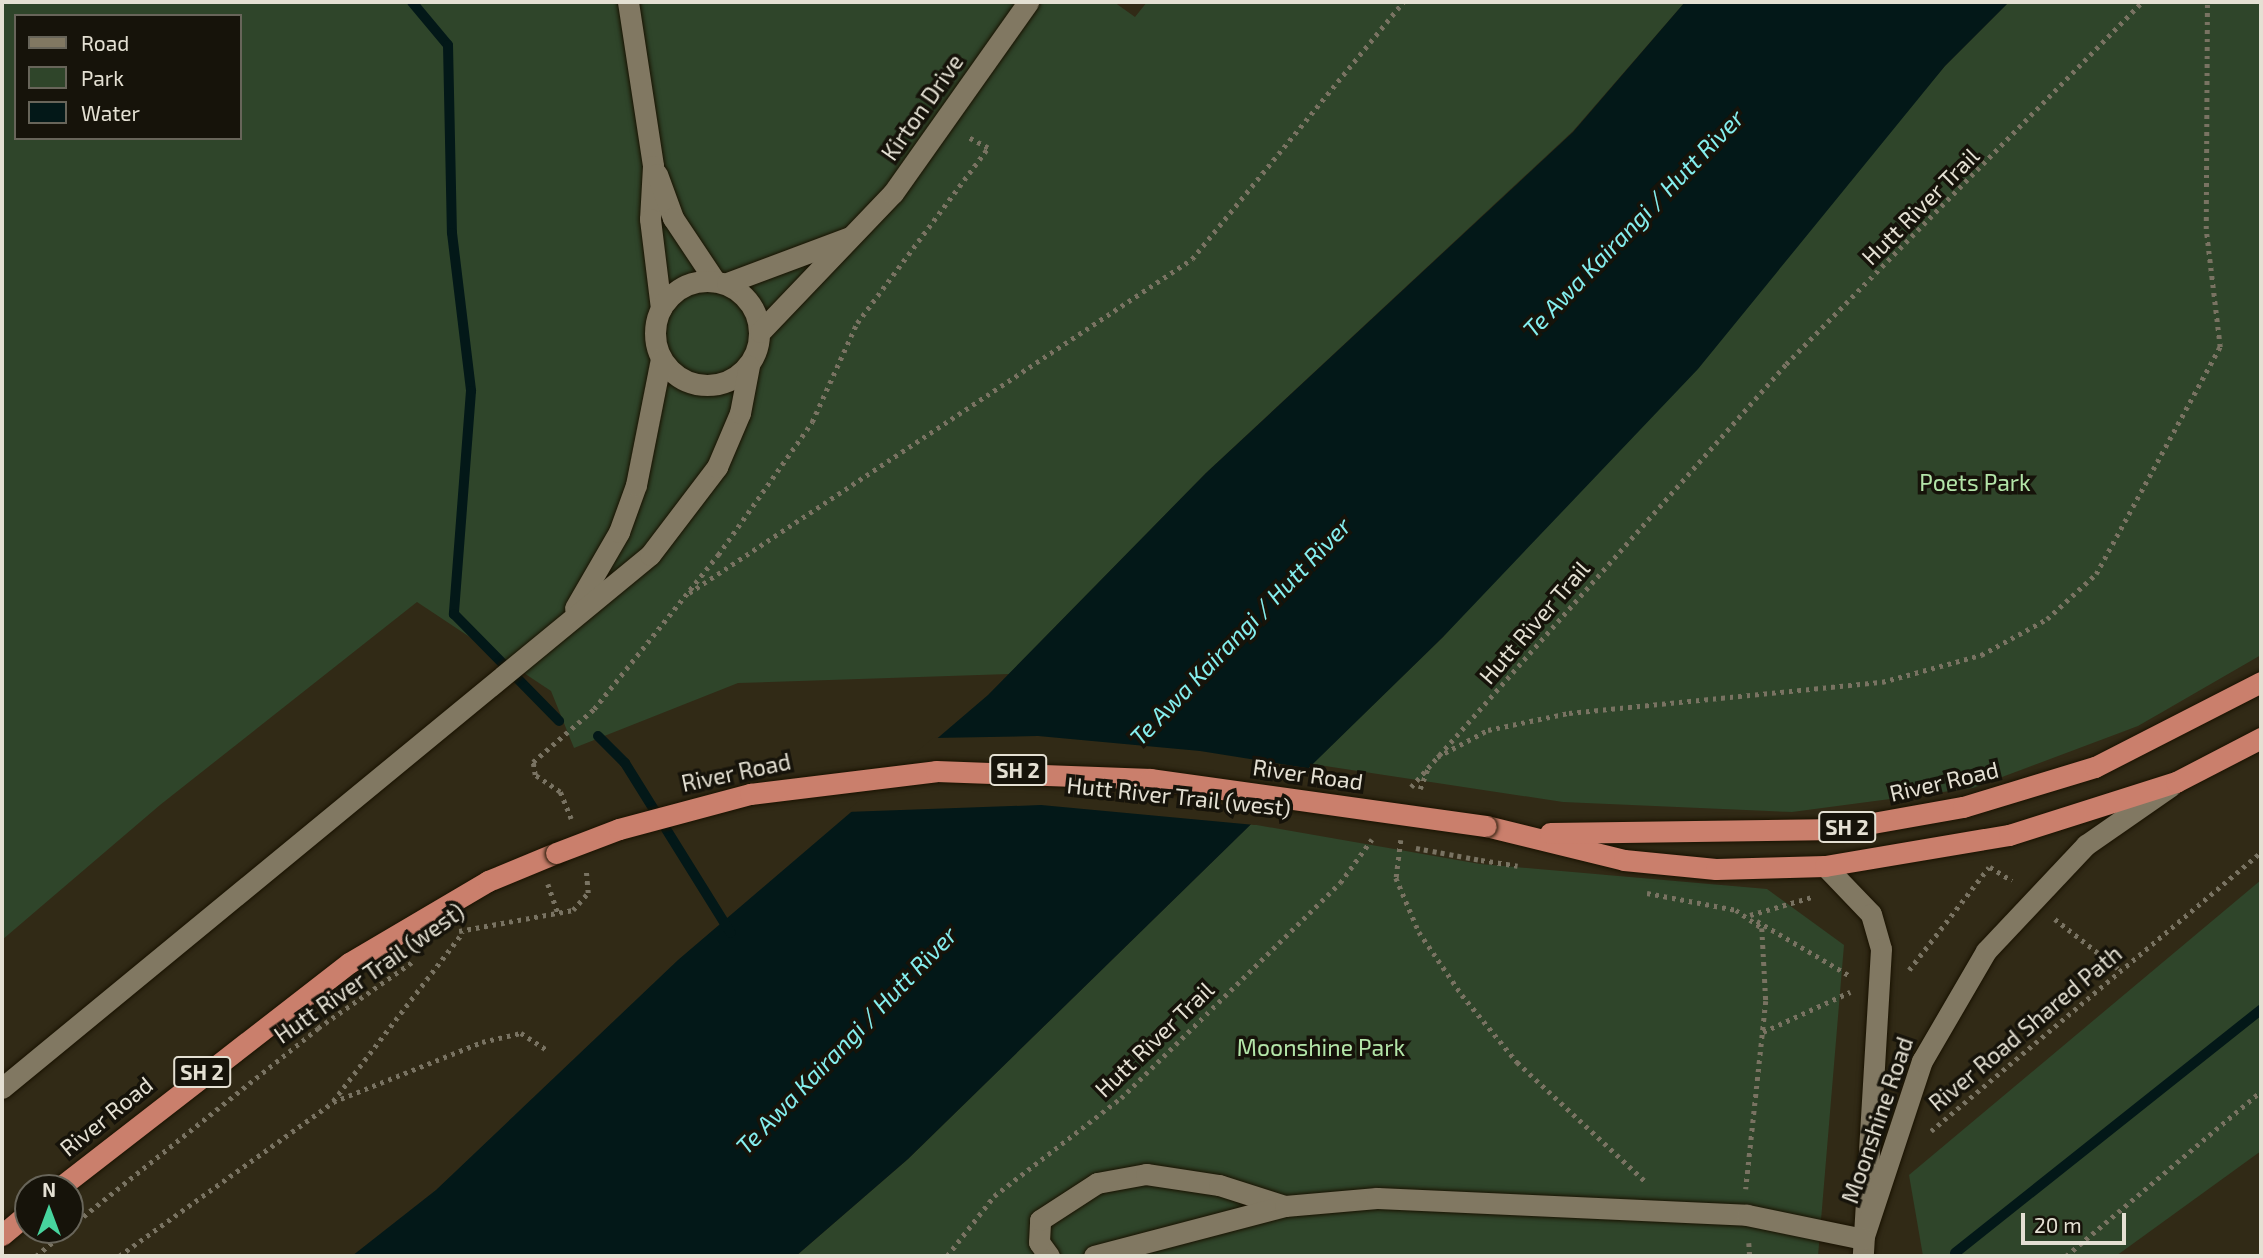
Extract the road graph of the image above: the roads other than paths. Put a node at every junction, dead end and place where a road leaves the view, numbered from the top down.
1 (628, 2) edge
2 (1028, 2) edge
3 (653, 166) junction
4 (851, 237) junction
5 (721, 282) junction
6 (661, 307) junction
7 (760, 332) junction
8 (662, 359) junction
9 (749, 366) junction
10 (572, 613) junction
11 (2261, 682) edge
12 (2261, 738) edge
13 (2176, 782) junction
14 (1531, 833) junction
15 (1825, 866) junction
16 (2, 1088) edge
17 (77, 1174) edge
18 (1285, 1206) junction
19 (1863, 1248) edge
20 (1049, 1256) edge
21 (1094, 1256) edge

1 - 3 street
2 - 4 street, Kirton Drive
3 - 5 street
3 - 6 street
4 - 5 street, Kirton Drive
4 - 7 street, Kirton Drive
5 - 6 street
5 - 7 street
6 - 8 street
7 - 9 street
8 - 9 street
8 - 10 street
9 - 10 street
10 - 16 street
11 - 14 highway, River Road / SH 2
12 - 13 highway, River Road / SH 2
13 - 15 highway, River Road / SH 2
13 - 19 street, Moonshine Road
14 - 15 highway, River Road / SH 2
14 - 17 highway, River Road / SH 2, bridge
15 - 19 street, Moonshine Road
18 - 19 street
18 - 20 street
18 - 21 street

